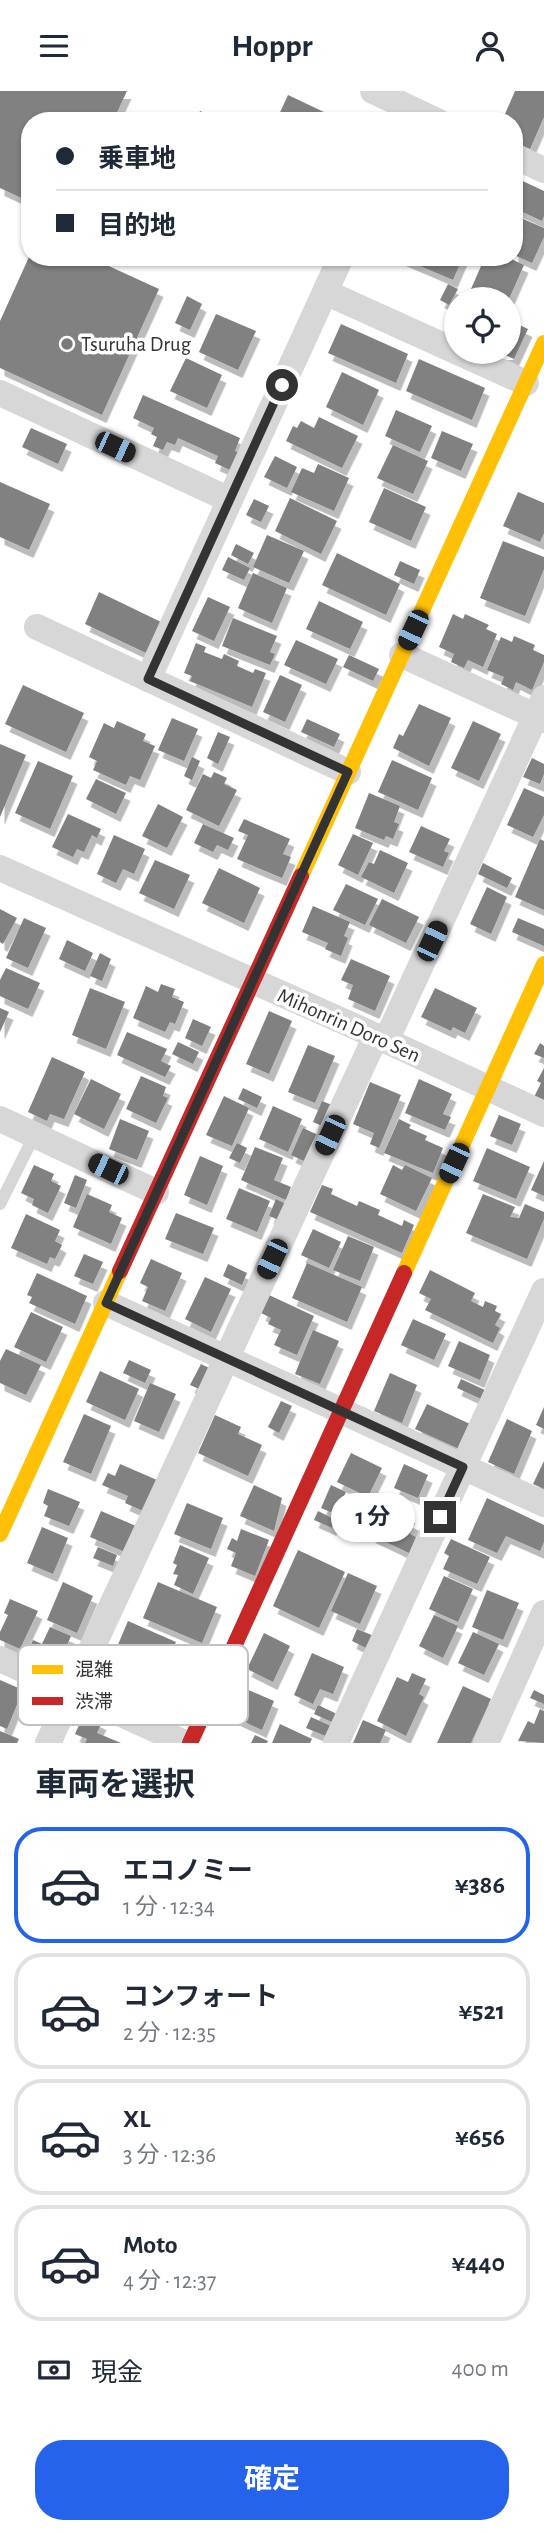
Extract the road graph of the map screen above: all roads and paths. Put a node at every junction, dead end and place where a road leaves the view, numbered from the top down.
1 (373, 91) edge
2 (403, 112) edge
3 (523, 160) edge
4 (544, 170) edge
5 (337, 266) edge
6 (325, 292) junction
7 (544, 344) edge
8 (526, 383) junction
9 (0, 393) edge
10 (230, 500) junction
11 (37, 627) dead end
12 (402, 655) junction
13 (148, 679) junction
14 (541, 712) edge
15 (348, 772) junction
16 (0, 868) edge
17 (544, 964) edge
18 (252, 982) junction
19 (381, 1039) junction
20 (487, 1089) junction
21 (544, 1114) edge
22 (0, 1119) edge
23 (34, 1134) junction
24 (156, 1192) junction
25 (0, 1204) edge
26 (544, 1291) edge
27 (106, 1303) junction
28 (226, 1358) junction
29 (341, 1411) junction
30 (463, 1467) junction
31 (544, 1504) edge
32 (6, 1505) edge
33 (0, 1534) edge
34 (544, 1613) edge
35 (93, 1645) edge
36 (232, 1645) edge
37 (0, 1659) edge
38 (18, 1667) edge
39 (56, 1725) edge
40 (146, 1725) edge
41 (195, 1725) edge
42 (48, 1743) edge
43 (187, 1743) edge
44 (336, 1743) edge
45 (486, 1743) edge

1 - 2 street
3 - 4 street
5 - 6 street
6 - 8 street
6 - 10 street
7 - 8 street
8 - 12 street
9 - 10 street
10 - 13 street
11 - 13 street
12 - 14 street
12 - 15 street
13 - 15 street
14 - 19 street
15 - 18 street
16 - 18 street, Mihonrin Doro Sen
17 - 20 street
18 - 19 street, Mihonrin Doro Sen
18 - 24 street
19 - 20 street, Mihonrin Doro Sen
19 - 28 street
20 - 21 street, Mihonrin Doro Sen
20 - 29 street
22 - 23 street
23 - 24 street
23 - 25 lane
24 - 27 street
26 - 30 street
27 - 28 street
27 - 32 street
28 - 29 street
28 - 35 street
29 - 30 street
29 - 36 street
30 - 31 street
30 - 44 street
32 - 33 street
34 - 45 street
37 - 38 street
39 - 42 street
40 - 43 street
41 - 43 street

